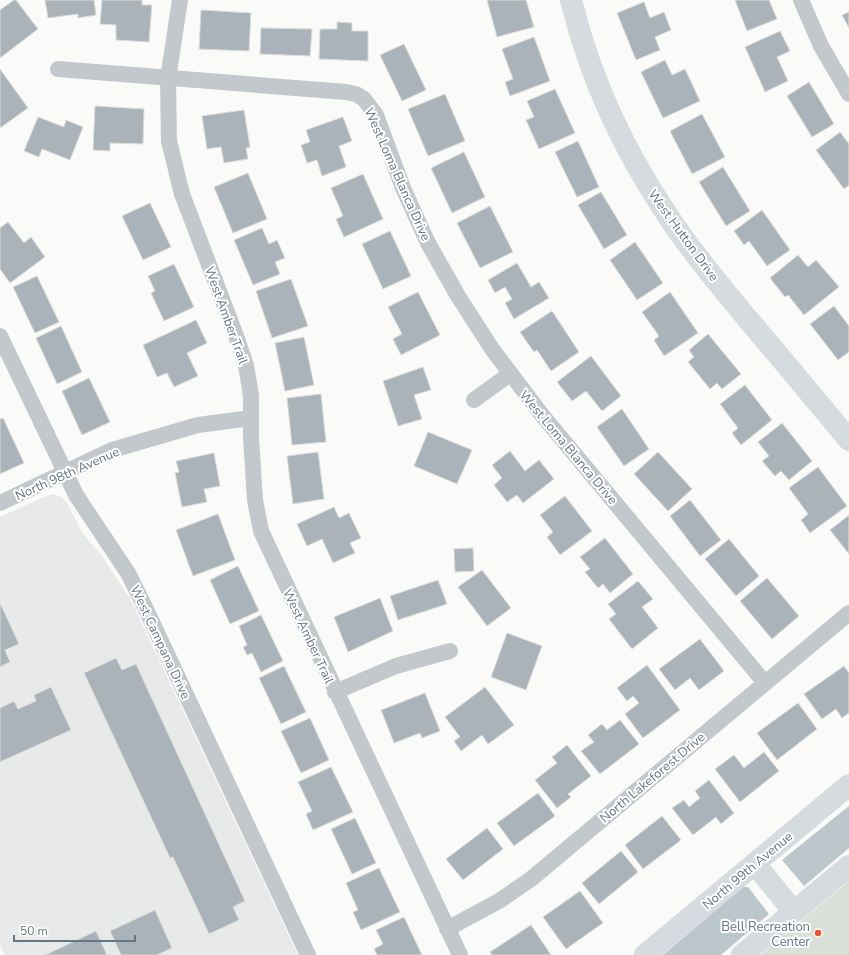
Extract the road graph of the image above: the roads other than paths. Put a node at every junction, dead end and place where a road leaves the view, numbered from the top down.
1 (180, 0) edge
2 (571, 0) edge
3 (801, 0) edge
4 (58, 69) dead end
5 (168, 79) junction
6 (849, 94) edge
7 (0, 336) edge
8 (510, 374) junction
9 (474, 400) dead end
10 (251, 418) junction
11 (849, 440) edge
12 (64, 473) junction
13 (0, 503) edge
14 (849, 613) edge
15 (450, 651) dead end
16 (765, 683) junction
17 (335, 692) junction
18 (849, 786) edge
19 (755, 864) junction
20 (849, 866) edge
21 (794, 912) junction
22 (447, 929) junction
23 (308, 955) edge
24 (460, 955) edge
25 (645, 955) edge
26 (742, 955) edge

1 - 5 street, West Amber Trail
2 - 11 street, West Hutton Drive
3 - 6 street
4 - 5 street, West Loma Blanca Drive
5 - 8 street, West Loma Blanca Drive
5 - 10 street, West Amber Trail
7 - 12 street, West Campana Drive
8 - 9 street
8 - 16 street, West Loma Blanca Drive
10 - 12 street, North 98th Avenue
10 - 17 street, West Amber Trail
12 - 13 street, North 98th Avenue
12 - 23 street, West Campana Drive
14 - 16 street, North Lakeforest Drive
15 - 17 street, West Amber Trail
16 - 22 street, North Lakeforest Drive
17 - 22 street, West Amber Trail
18 - 19 street, North 99th Avenue
19 - 21 street
19 - 25 street, North 99th Avenue
20 - 21 street
21 - 26 street
22 - 24 street, West Amber Trail

